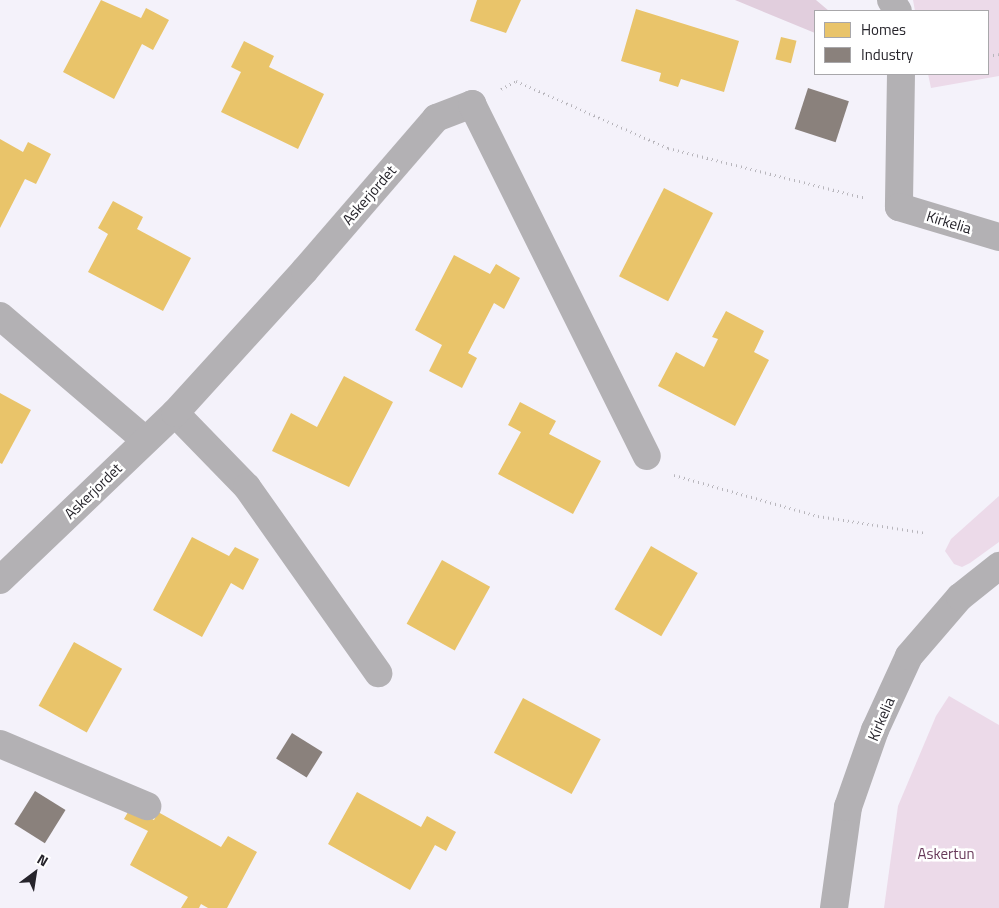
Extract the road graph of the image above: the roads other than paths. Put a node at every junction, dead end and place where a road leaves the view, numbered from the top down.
1 (900, 75) edge
2 (999, 238) edge
3 (0, 316) edge
4 (175, 413) junction
5 (145, 440) junction
6 (647, 456) road end
7 (999, 566) edge
8 (0, 580) edge
9 (378, 673) dead end
10 (0, 744) edge
11 (147, 806) dead end
12 (834, 908) edge

1 - 2 street, Kirkelia
3 - 5 street
4 - 5 street, Askerjordet
4 - 6 street, Askerjordet
4 - 9 street
5 - 8 street, Askerjordet
7 - 12 street, Kirkelia
10 - 11 street

